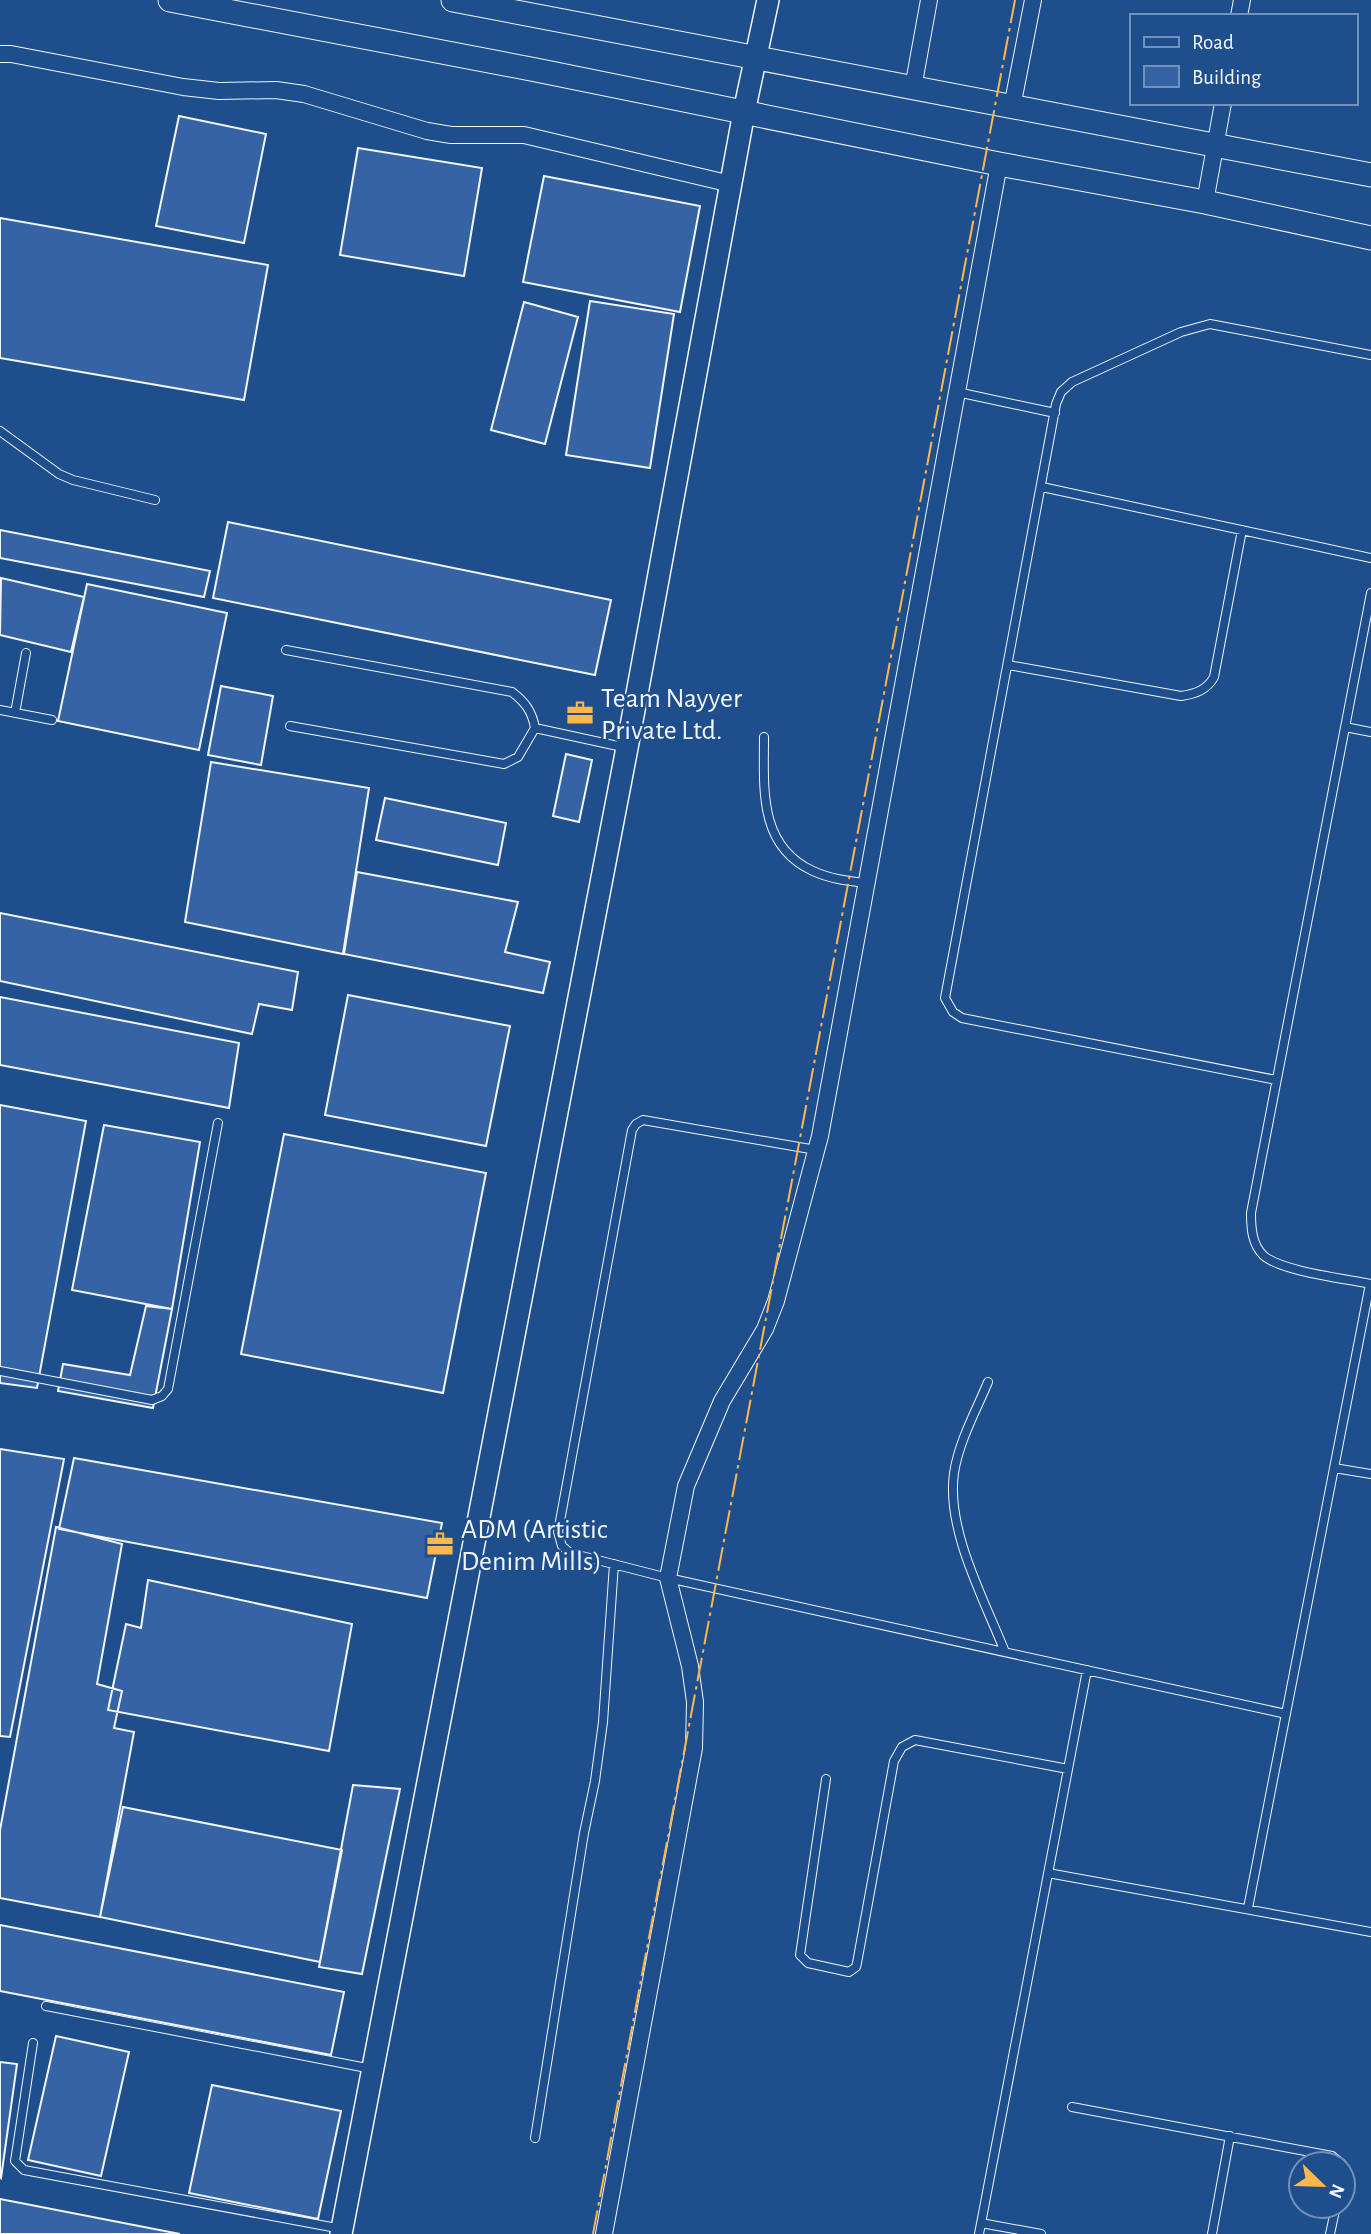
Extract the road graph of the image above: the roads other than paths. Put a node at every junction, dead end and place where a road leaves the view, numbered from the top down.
1 (170, 0) edge
2 (768, 0) edge
3 (929, 0) edge
4 (1032, 0) edge
5 (461, 1) edge
6 (0, 54) edge
7 (757, 57) junction
8 (913, 88) junction
9 (1223, 105) edge
10 (1012, 107) junction
11 (744, 112) junction
12 (1216, 145) junction
13 (999, 164) junction
14 (1371, 175) edge
15 (731, 184) junction
16 (1205, 202) junction
17 (1371, 238) edge
18 (1371, 355) edge
19 (957, 392) junction
20 (1055, 413) junction
21 (0, 431) edge
22 (1042, 487) junction
23 (155, 500) dead end
24 (1242, 530) junction
25 (1371, 558) edge
26 (1371, 593) edge
27 (286, 650) dead end
28 (26, 653) dead end
29 (1008, 665) junction
30 (0, 710) edge
31 (15, 713) junction
32 (52, 720) dead end
33 (290, 726) dead end
34 (1345, 727) junction
35 (535, 728) junction
36 (1371, 732) edge
37 (764, 737) dead end
38 (627, 748) junction
39 (866, 883) junction
40 (1276, 1080) junction
41 (218, 1123) dead end
42 (816, 1150) junction
43 (1370, 1284) edge
44 (0, 1371) edge
45 (988, 1382) dead end
46 (1334, 1468) junction
47 (1371, 1474) edge
48 (614, 1564) junction
49 (668, 1578) junction
50 (1005, 1652) junction
51 (1087, 1670) junction
52 (1286, 1714) junction
53 (1068, 1769) junction
54 (826, 1779) dead end
55 (1048, 1874) junction
56 (1248, 1908) junction
57 (1371, 1932) edge
58 (46, 2006) dead end
59 (33, 2043) dead end
60 (372, 2069) junction
61 (1072, 2107) dead end
62 (1230, 2136) junction
63 (535, 2138) dead end
64 (1298, 2150) edge
65 (981, 2223) junction
66 (341, 2232) edge
67 (604, 2234) edge
68 (979, 2234) edge
69 (1041, 2234) edge
70 (1212, 2234) edge

1 - 11 main road
2 - 7 street
3 - 8 street
4 - 10 street
5 - 7 main road
6 - 15 street
7 - 8 main road
7 - 11 street
8 - 10 main road
9 - 12 street
10 - 12 main road
11 - 13 main road
11 - 15 street
12 - 14 main road
12 - 16 street
13 - 16 main road
13 - 19 street
15 - 38 street
16 - 17 main road
18 - 20 lane
19 - 20 lane
19 - 39 street
20 - 22 lane
21 - 23 lane
22 - 24 lane
22 - 29 lane
24 - 25 lane
24 - 29 lane
26 - 34 lane
27 - 35 lane
28 - 31 lane
29 - 40 lane
30 - 31 lane
31 - 32 lane
33 - 35 lane
34 - 36 lane
34 - 40 lane
35 - 38 lane
37 - 39 lane
38 - 60 street
39 - 42 street
40 - 43 lane
41 - 44 lane
42 - 48 lane
42 - 49 street
43 - 46 lane
45 - 50 lane
46 - 47 lane
46 - 52 lane
48 - 49 lane
48 - 63 lane
49 - 50 lane
49 - 67 street
50 - 51 lane
51 - 52 lane
51 - 53 lane
52 - 56 lane
53 - 54 lane
53 - 55 lane
55 - 56 lane
55 - 65 lane
56 - 57 lane
58 - 60 lane
59 - 66 lane
60 - 66 street
61 - 62 lane
62 - 64 lane
62 - 70 lane
65 - 68 lane
65 - 69 lane

